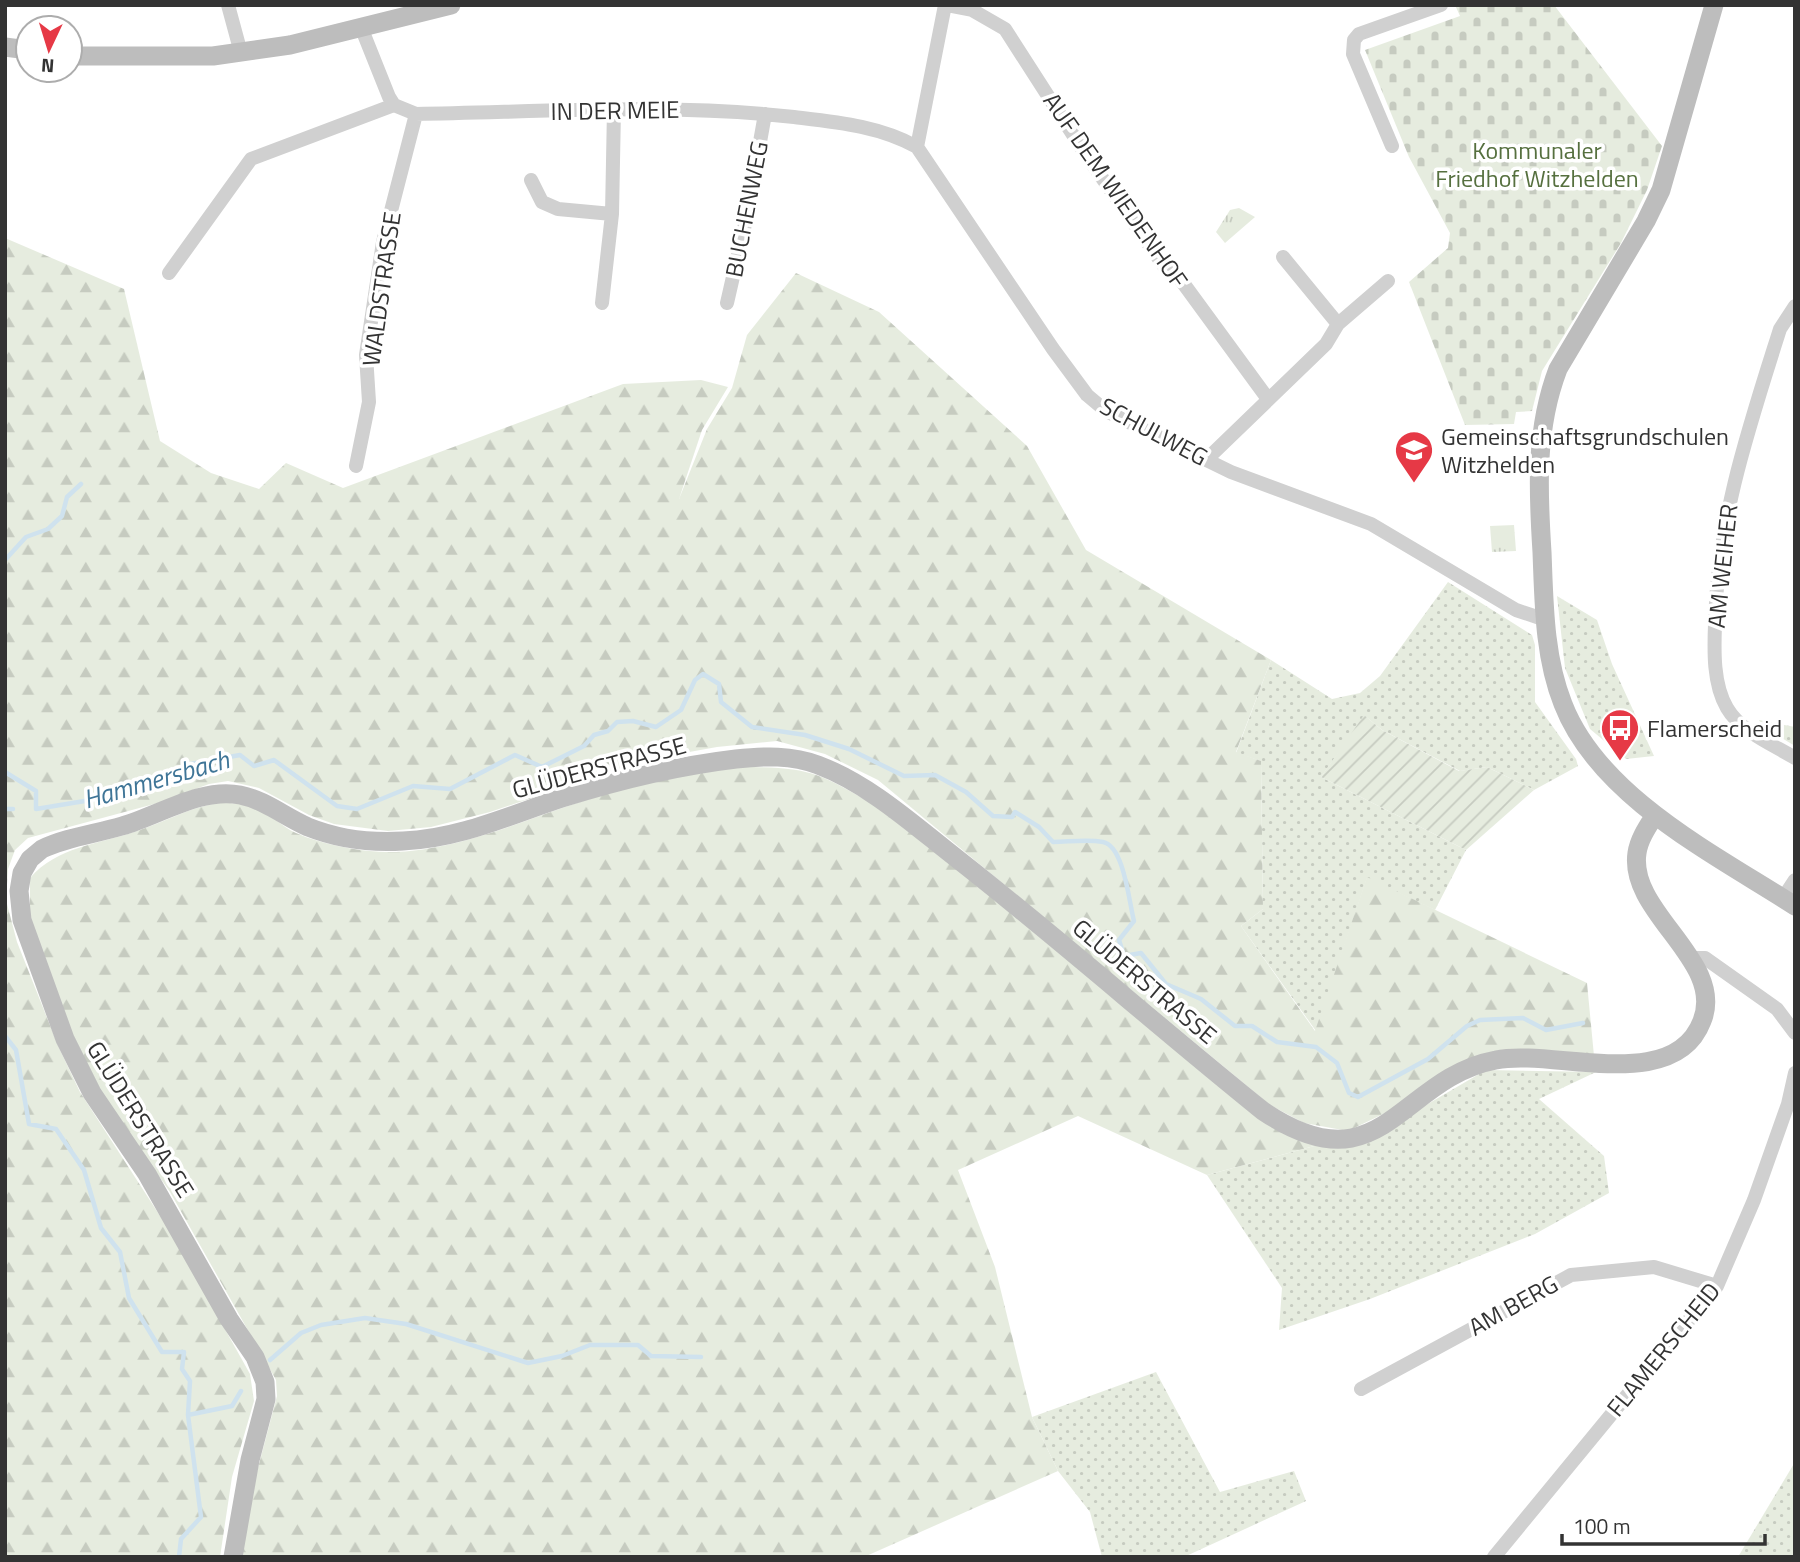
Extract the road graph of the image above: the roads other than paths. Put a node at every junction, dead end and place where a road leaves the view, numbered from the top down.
1 (228, 5) edge
2 (452, 5) edge
3 (946, 5) edge
4 (1441, 5) edge
5 (1714, 5) edge
6 (361, 27) junction
7 (241, 53) junction
8 (84, 56) edge
9 (394, 105) junction
10 (614, 109) junction
11 (416, 114) junction
12 (765, 114) junction
13 (1392, 146) dead end
14 (917, 147) junction
15 (531, 180) dead end
16 (612, 214) junction
17 (1283, 257) dead end
18 (169, 273) dead end
19 (1388, 281) dead end
20 (602, 303) dead end
21 (727, 303) dead end
22 (1795, 306) edge
23 (1338, 324) junction
24 (1268, 399) junction
25 (1207, 459) junction
26 (356, 466) dead end
27 (1546, 620) junction
28 (1795, 758) edge
29 (1655, 815) junction
30 (1795, 880) edge
31 (1789, 902) edge
32 (1689, 958) junction
33 (1795, 1033) edge
34 (1795, 1073) edge
35 (1717, 1286) junction
36 (1361, 1389) dead end
37 (233, 1557) edge
38 (1494, 1557) edge

1 - 7 street
2 - 6 main road
3 - 14 street
3 - 24 street, AUF DEM WIEDENHOF
4 - 13 street
5 - 27 main road
6 - 7 main road
6 - 9 street
7 - 8 main road
9 - 11 street, IN DER MEIE
9 - 18 street
10 - 11 street, IN DER MEIE
10 - 12 street, IN DER MEIE
10 - 16 street
11 - 26 street, WALDSTRASSE
12 - 14 street, IN DER MEIE
12 - 21 street, BUCHENWEG
14 - 25 street, SCHULWEG
15 - 16 street
16 - 20 street
17 - 23 street
19 - 23 street
22 - 28 street, AM WEIHER
23 - 24 street
24 - 25 street
25 - 27 street, SCHULWEG
27 - 29 main road
29 - 31 main road
29 - 32 main road, GLÜDERSTRASSE
30 - 31 street
32 - 33 street
32 - 37 main road, GLÜDERSTRASSE
34 - 35 street, FLAMERSCHEID
35 - 36 street, AM BERG
35 - 38 street, FLAMERSCHEID

